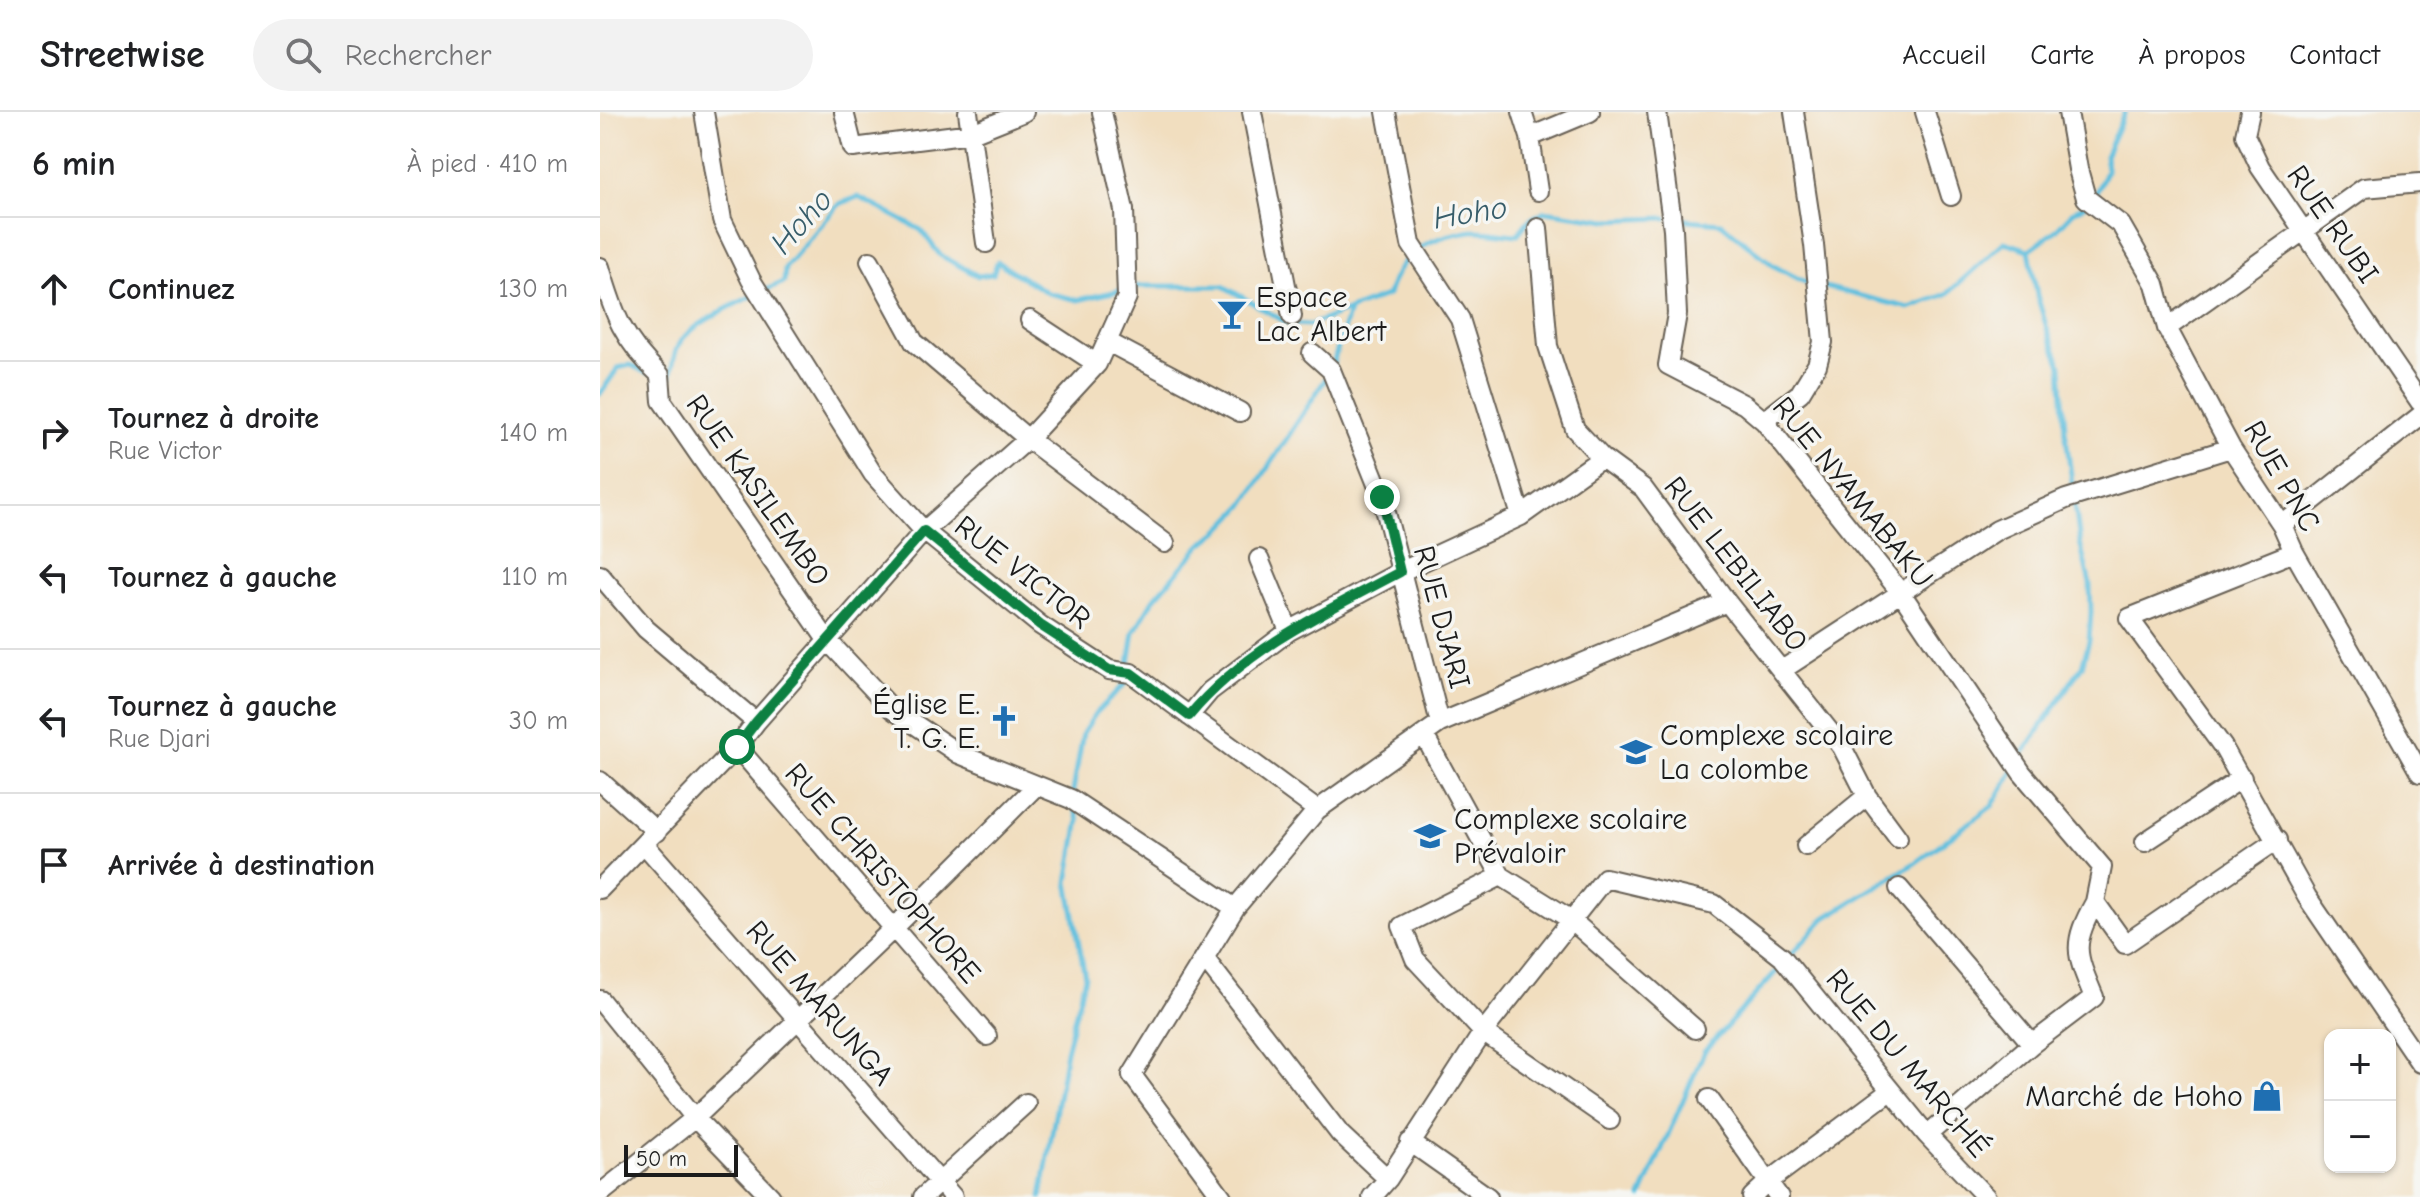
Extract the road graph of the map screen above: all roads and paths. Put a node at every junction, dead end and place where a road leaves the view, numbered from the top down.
1 (704, 112) edge
2 (844, 112) edge
3 (968, 112) edge
4 (1024, 112) edge
5 (1102, 112) edge
6 (1252, 112) edge
7 (1386, 112) edge
8 (1522, 112) edge
9 (1590, 112) edge
10 (1657, 112) edge
11 (1794, 112) edge
12 (1925, 112) edge
13 (2068, 112) edge
14 (2250, 112) edge
15 (972, 133) junction
16 (1530, 137) junction
17 (2420, 183) edge
18 (1538, 191) dead end
19 (1951, 196) dead end
20 (1538, 228) dead end
21 (2305, 230) junction
22 (986, 243) dead end
23 (870, 261) dead end
24 (600, 267) edge
25 (1292, 316) dead end
26 (1030, 320) dead end
27 (2167, 328) junction
28 (1108, 342) junction
29 (1312, 353) dead end
30 (1097, 364) junction
31 (2420, 402) edge
32 (1240, 412) dead end
33 (2420, 416) edge
34 (1764, 421) junction
35 (1028, 439) junction
36 (2231, 448) junction
37 (1602, 458) junction
38 (1521, 516) junction
39 (2282, 525) junction
40 (924, 531) junction
41 (1165, 543) dead end
42 (2294, 552) junction
43 (1259, 559) dead end
44 (1400, 572) junction
45 (600, 575) edge
46 (1901, 593) junction
47 (1727, 602) junction
48 (1289, 631) junction
49 (827, 640) junction
50 (1782, 670) junction
51 (1189, 716) junction
52 (756, 722) junction
53 (1440, 723) junction
54 (1424, 735) junction
55 (737, 747) junction
56 (2420, 773) edge
57 (2242, 778) junction
58 (600, 781) edge
59 (1036, 786) junction
60 (1867, 796) junction
61 (1317, 810) junction
62 (651, 838) junction
63 (1898, 838) dead end
64 (2277, 840) junction
65 (2145, 842) dead end
66 (1806, 846) dead end
67 (1501, 876) junction
68 (1899, 888) dead end
69 (600, 889) edge
70 (2095, 902) junction
71 (1235, 908) junction
72 (1570, 919) junction
73 (895, 927) junction
74 (1205, 959) junction
75 (600, 1000) edge
76 (798, 1019) junction
77 (1695, 1029) dead end
78 (1483, 1032) junction
79 (987, 1036) dead end
80 (2032, 1044) junction
81 (2420, 1063) edge
82 (1890, 1091) junction
83 (1709, 1099) dead end
84 (1026, 1103) dead end
85 (695, 1118) junction
86 (1610, 1120) dead end
87 (1927, 1135) junction
88 (1410, 1142) junction
89 (1388, 1179) junction
90 (938, 1182) junction
91 (1768, 1182) junction
92 (600, 1194) edge
93 (771, 1197) edge
94 (923, 1197) edge
95 (953, 1197) edge
96 (1222, 1197) edge
97 (1372, 1197) edge
98 (1488, 1197) edge
99 (1752, 1197) edge
100 (1779, 1197) edge
101 (1986, 1197) edge

1 - 40 street, RUE VICTOR
2 - 15 street
3 - 15 street
4 - 15 street
5 - 28 street
6 - 25 street
7 - 38 street
8 - 16 street
9 - 16 street
10 - 34 street, RUE NYAMABAKU
11 - 34 street
12 - 19 street
13 - 27 street, RUE PNC
14 - 21 street, RUE RUBI
15 - 22 street
16 - 18 street
17 - 21 street
20 - 37 street, RUE LEBILIABO
21 - 27 street
21 - 31 street, RUE RUBI
23 - 35 street
24 - 49 street, RUE KASILEMBO
26 - 30 street
27 - 36 street, RUE PNC
28 - 30 street
28 - 32 street
29 - 44 street, RUE DJARI
30 - 35 street
33 - 39 street
34 - 46 street, RUE NYAMABAKU
35 - 40 street
35 - 41 street
36 - 39 street, RUE PNC
36 - 46 street
37 - 38 street
37 - 47 street, RUE LEBILIABO
38 - 44 street
39 - 42 street, RUE PNC
40 - 49 street
40 - 51 street, RUE VICTOR
42 - 56 street, RUE PNC
42 - 57 street
43 - 48 street
44 - 48 street
44 - 53 street, RUE DJARI
45 - 52 street
46 - 50 street
46 - 70 street, RUE NYAMABAKU
47 - 50 street, RUE LEBILIABO
47 - 53 street
48 - 51 street
49 - 52 street
49 - 59 street, RUE KASILEMBO
50 - 60 street, RUE LEBILIABO
51 - 61 street, RUE VICTOR
52 - 55 street
53 - 54 street
54 - 61 street
54 - 67 street
55 - 62 street
55 - 73 street, RUE CHRISTOPHORE
57 - 64 street
57 - 65 street
58 - 62 street, RUE MARUNGA
59 - 71 street, RUE KASILEMBO
59 - 73 street
60 - 63 street, RUE LEBILIABO
60 - 66 street
61 - 71 street
62 - 69 street
62 - 76 street, RUE MARUNGA
64 - 70 street
64 - 81 street
67 - 72 street
67 - 78 street
68 - 80 street
70 - 80 street
71 - 74 street
72 - 77 street
72 - 78 street
72 - 82 street, RUE DU MARCHÉ
73 - 76 street
73 - 79 street, RUE CHRISTOPHORE
74 - 89 street
74 - 96 street
75 - 85 street
76 - 85 street
76 - 90 street, RUE MARUNGA
78 - 86 street
78 - 88 street
80 - 87 street
82 - 87 street, RUE DU MARCHÉ
82 - 91 street
83 - 91 street
84 - 90 street
85 - 92 street
85 - 93 street
87 - 101 street, RUE DU MARCHÉ
88 - 89 street
88 - 98 street
89 - 97 street
90 - 94 street
90 - 95 street, RUE MARUNGA
91 - 99 street
91 - 100 street

